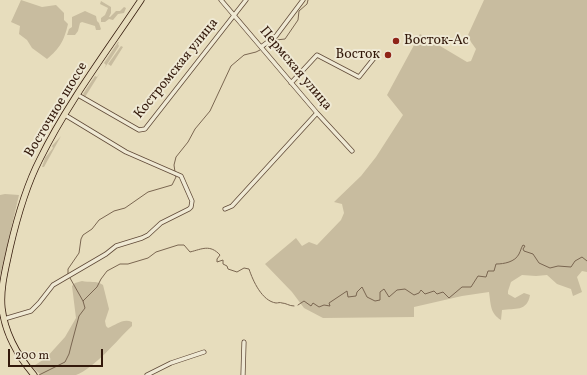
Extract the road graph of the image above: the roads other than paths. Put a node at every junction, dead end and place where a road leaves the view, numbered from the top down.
1 (141, 0) edge
2 (221, 0) edge
3 (246, 0) edge
4 (303, 0) edge
5 (234, 14) junction
6 (261, 47) junction
7 (375, 57) dead end
8 (291, 82) junction
9 (78, 95) junction
10 (317, 113) junction
11 (65, 115) junction
12 (352, 151) dead end
13 (225, 209) dead end
14 (4, 319) junction
15 (244, 342) dead end
16 (204, 352) dead end
17 (33, 374) edge
18 (147, 375) edge
19 (243, 375) edge

1 - 9 main road, Восточное шоссе
2 - 5 street, Пермская улица
3 - 5 street, Костромская улица
4 - 6 street
5 - 6 street, Пермская улица
5 - 9 street, Костромская улица
6 - 8 street, Пермская улица
7 - 8 street
8 - 10 street, Пермская улица
9 - 11 main road, Восточное шоссе
10 - 12 street, Пермская улица
10 - 13 street
11 - 14 main road, Восточное шоссе
11 - 14 street
14 - 17 main road, Восточное шоссе
15 - 19 street
16 - 18 street

